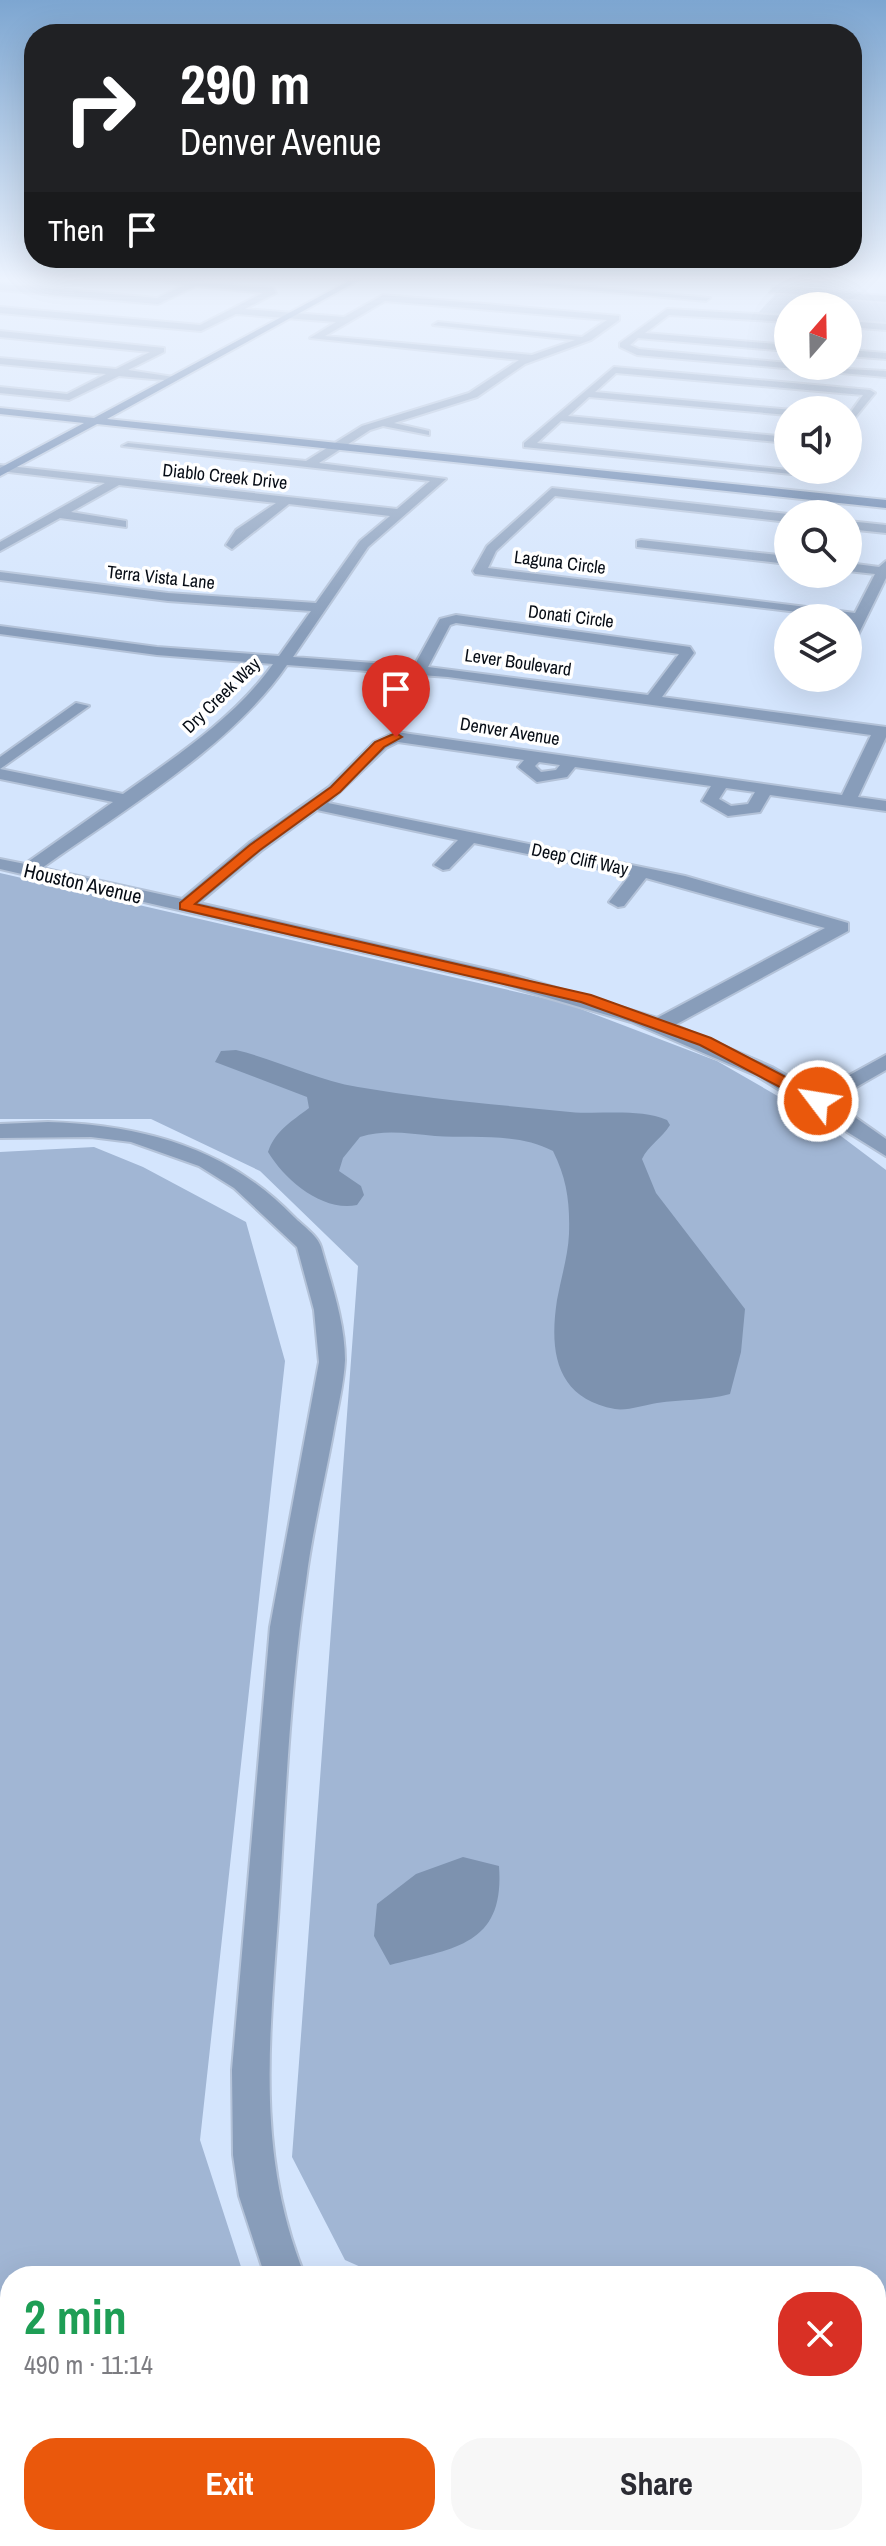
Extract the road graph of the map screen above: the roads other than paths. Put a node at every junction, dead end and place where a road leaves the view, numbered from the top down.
1 (140, 397) edge
2 (467, 397) edge
3 (584, 397) edge
4 (618, 397) edge
5 (0, 411) edge
6 (774, 411) edge
7 (559, 418) junction
8 (96, 421) junction
9 (379, 423) junction
10 (425, 433) dead end
11 (774, 439) edge
12 (128, 446) dead end
13 (335, 446) junction
14 (667, 459) junction
15 (308, 465) junction
16 (774, 469) edge
17 (2, 470) edge
18 (648, 479) junction
19 (116, 482) junction
20 (742, 489) junction
21 (286, 501) junction
22 (886, 504) edge
23 (725, 511) junction
24 (398, 513) junction
25 (57, 514) junction
26 (774, 516) edge
27 (122, 524) dead end
28 (862, 526) edge
29 (886, 529) edge
30 (641, 544) dead end
31 (232, 545) dead end
32 (0, 547) edge
33 (774, 558) edge
34 (862, 567) edge
35 (884, 568) edge
36 (105, 569) dead end
37 (0, 576) edge
38 (80, 586) junction
39 (319, 607) junction
40 (774, 607) edge
41 (862, 609) edge
42 (0, 630) edge
43 (283, 660) junction
44 (419, 671) junction
45 (652, 701) junction
46 (81, 706) dead end
47 (883, 732) edge
48 (0, 764) edge
49 (0, 774) edge
50 (721, 783) junction
51 (765, 789) junction
52 (126, 800) junction
53 (848, 800) junction
54 (315, 805) junction
55 (886, 806) edge
56 (471, 836) junction
57 (0, 864) edge
58 (443, 865) dead end
59 (28, 870) junction
60 (642, 871) junction
61 (618, 902) dead end
62 (185, 906) junction
63 (661, 1024) junction
64 (886, 1061) edge
65 (818, 1101) junction
66 (0, 1131) edge
67 (886, 1149) edge
68 (281, 2266) edge

1 - 8 street
2 - 9 street
3 - 7 street
4 - 6 street
5 - 8 street
7 - 11 street
7 - 14 street
8 - 13 street
8 - 17 street
9 - 10 street
9 - 13 street
12 - 15 street
13 - 15 street
13 - 18 street
14 - 16 street
14 - 18 street
15 - 24 street, Dry Creek Way
17 - 19 street, Diablo Creek Drive
18 - 20 street
19 - 21 street, Diablo Creek Drive
19 - 25 street
20 - 22 street
20 - 23 street
21 - 24 street, Diablo Creek Drive
21 - 31 street
23 - 26 street, Laguna Circle
23 - 40 street, Laguna Circle
24 - 39 street, Dry Creek Way
25 - 27 street
25 - 32 street
28 - 29 street
30 - 33 street
34 - 35 street
35 - 41 street
36 - 38 street
37 - 38 street, Terra Vista Lane
38 - 39 street, Terra Vista Lane
39 - 43 street, Dry Creek Way
42 - 43 street, Lever Boulevard
43 - 44 street, Lever Boulevard
43 - 52 street, Dry Creek Way
44 - 45 street, Lever Boulevard
44 - 45 street, Donati Circle
45 - 47 street, Lever Boulevard
46 - 48 street
47 - 53 street
49 - 52 street
50 - 51 street, Denver Avenue
50 - 51 street
50 - 54 street, Denver Avenue
51 - 53 street, Denver Avenue
52 - 59 street, Dry Creek Way
53 - 55 street, Denver Avenue
54 - 56 street, Deep Cliff Way
54 - 62 street, Denver Avenue
56 - 58 street
56 - 60 street, Deep Cliff Way
57 - 59 street, Houston Avenue
59 - 62 street, Houston Avenue
60 - 61 street
60 - 63 street, Deep Cliff Way
62 - 63 street, Houston Avenue
63 - 65 street, Houston Avenue
64 - 65 street
65 - 67 street, Houston Avenue
66 - 68 street

